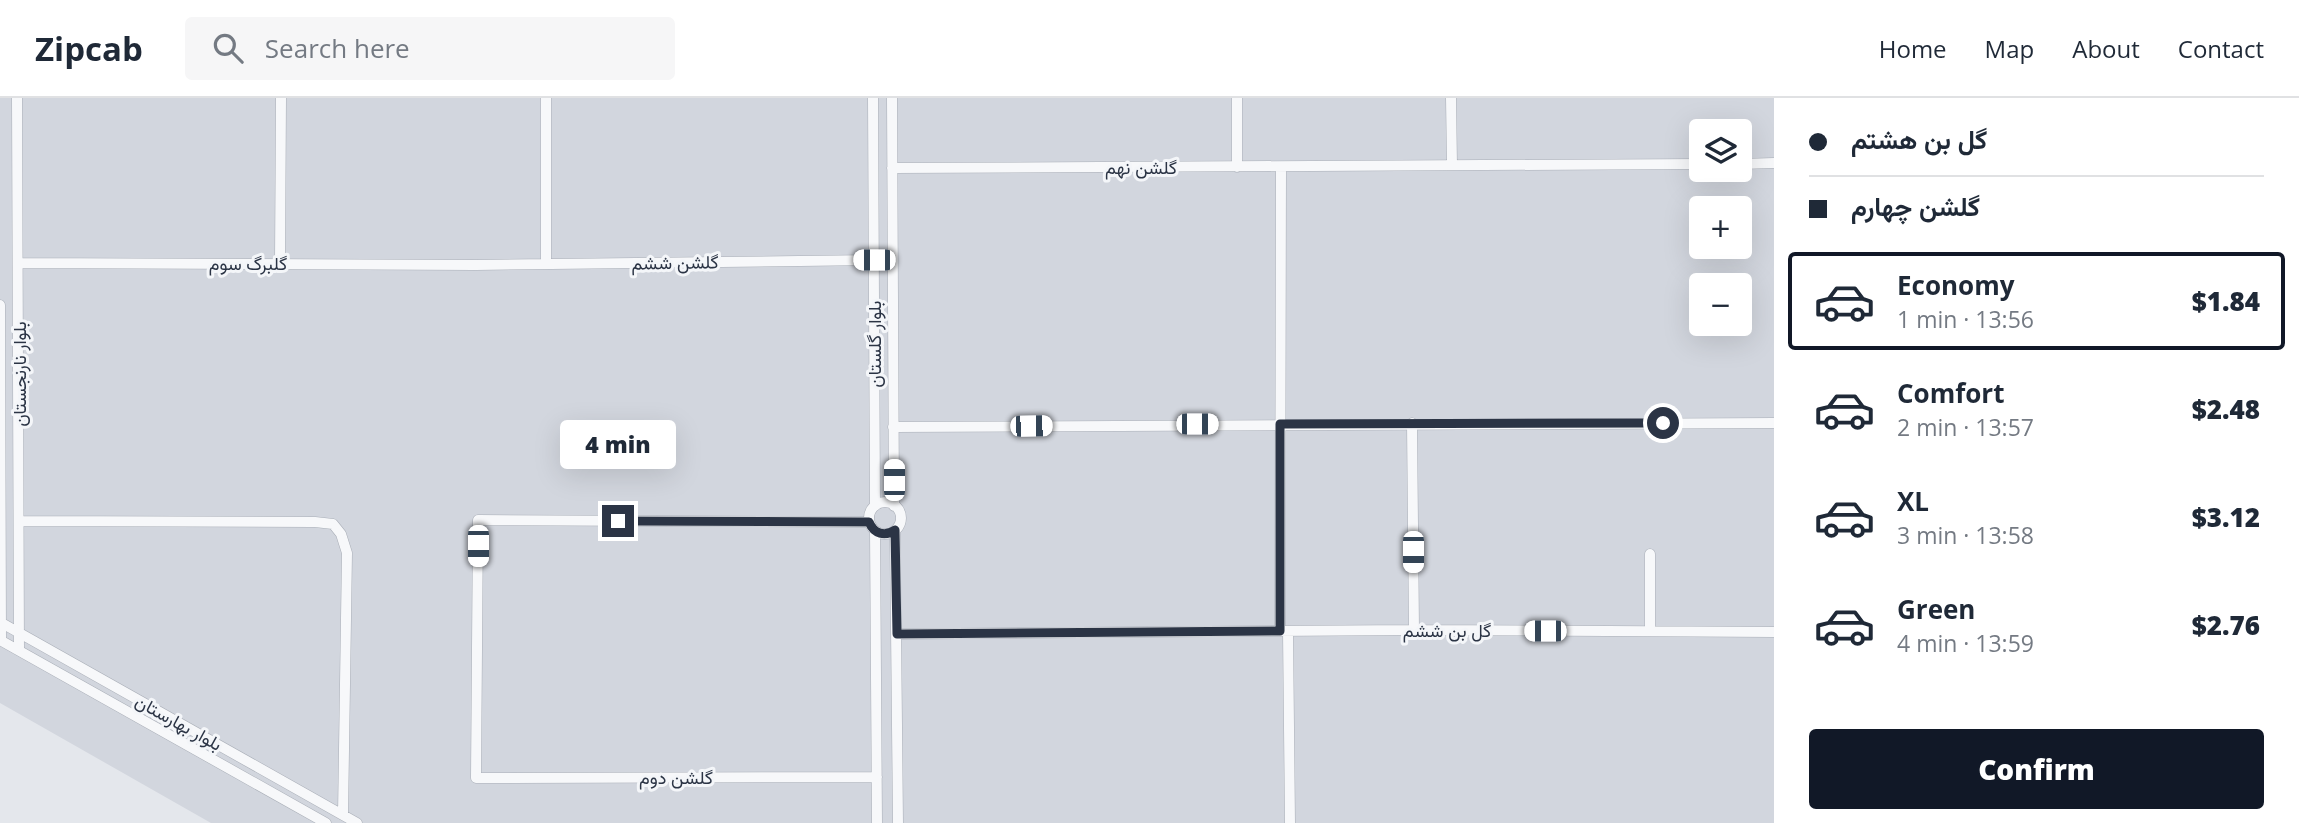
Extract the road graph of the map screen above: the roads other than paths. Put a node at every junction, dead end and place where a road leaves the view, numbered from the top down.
1 (17, 98) edge
2 (281, 98) edge
3 (546, 98) edge
4 (873, 98) edge
5 (892, 98) edge
6 (1237, 98) edge
7 (1451, 98) edge
8 (1774, 163) edge
9 (1689, 164) edge
10 (1752, 164) edge
11 (1452, 165) junction
12 (1237, 167) junction
13 (1281, 167) junction
14 (892, 168) junction
15 (874, 260) junction
16 (19, 263) junction
17 (280, 263) junction
18 (546, 264) junction
19 (476, 265) joint
20 (0, 305) edge
21 (0, 397) edge
22 (1774, 422) edge
23 (1412, 423) junction
24 (1280, 424) junction
25 (893, 427) junction
26 (875, 506) junction
27 (894, 506) junction
28 (20, 521) junction
29 (872, 526) junction
30 (895, 530) junction
31 (1650, 554) dead end
32 (1, 622) edge
33 (1414, 630) junction
34 (1284, 631) junction
35 (1650, 631) junction
36 (19, 632) junction
37 (1774, 632) edge
38 (897, 634) junction
39 (0, 640) edge
40 (19, 649) junction
41 (877, 777) junction
42 (343, 814) junction
43 (326, 823) edge
44 (357, 823) edge
45 (877, 823) edge
46 (898, 823) edge
47 (1290, 823) edge

1 - 16 street, بلوار نارنجستان
2 - 17 street
3 - 18 street
4 - 15 street, بلوار گلستان
5 - 14 street, بلوار گلستان
6 - 12 street
7 - 11 street
8 - 10 street
9 - 11 street, گلشن نهم
11 - 13 street, گلشن نهم
12 - 13 street, گلشن نهم
12 - 14 street, گلشن نهم
13 - 24 street
14 - 25 street, بلوار گلستان
15 - 18 street, گلشن ششم
15 - 26 street, بلوار گلستان
16 - 17 street, گلبرگ سوم
16 - 28 street, بلوار نارنجستان
17 - 19 street, گلبرگ سوم
18 - 19 street, گلشن ششم
20 - 21 street, بلوار نارنجستان
21 - 32 street, بلوار نارنجستان
22 - 23 street
23 - 24 street
23 - 33 street
24 - 25 street
24 - 34 street
25 - 27 street, بلوار گلستان
26 - 27 street
26 - 29 street
27 - 30 street
28 - 36 street, بلوار نارنجستان
28 - 42 street
29 - 30 street
29 - 41 street
29 - 41 street, گلشن دوم
30 - 38 street
31 - 35 street
32 - 36 street, بلوار بهارستان
32 - 39 street, بلوار نارنجستان
33 - 34 street, گل بن ششم
33 - 35 street, گل بن ششم
34 - 38 street, گل بن ششم
34 - 47 street
35 - 37 street, گل بن ششم
36 - 40 street, بلوار نارنجستان
36 - 42 street, بلوار بهارستان
38 - 46 street
39 - 40 street, بلوار بهارستان
40 - 43 street, بلوار بهارستان
41 - 45 street
42 - 44 street, بلوار بهارستان

